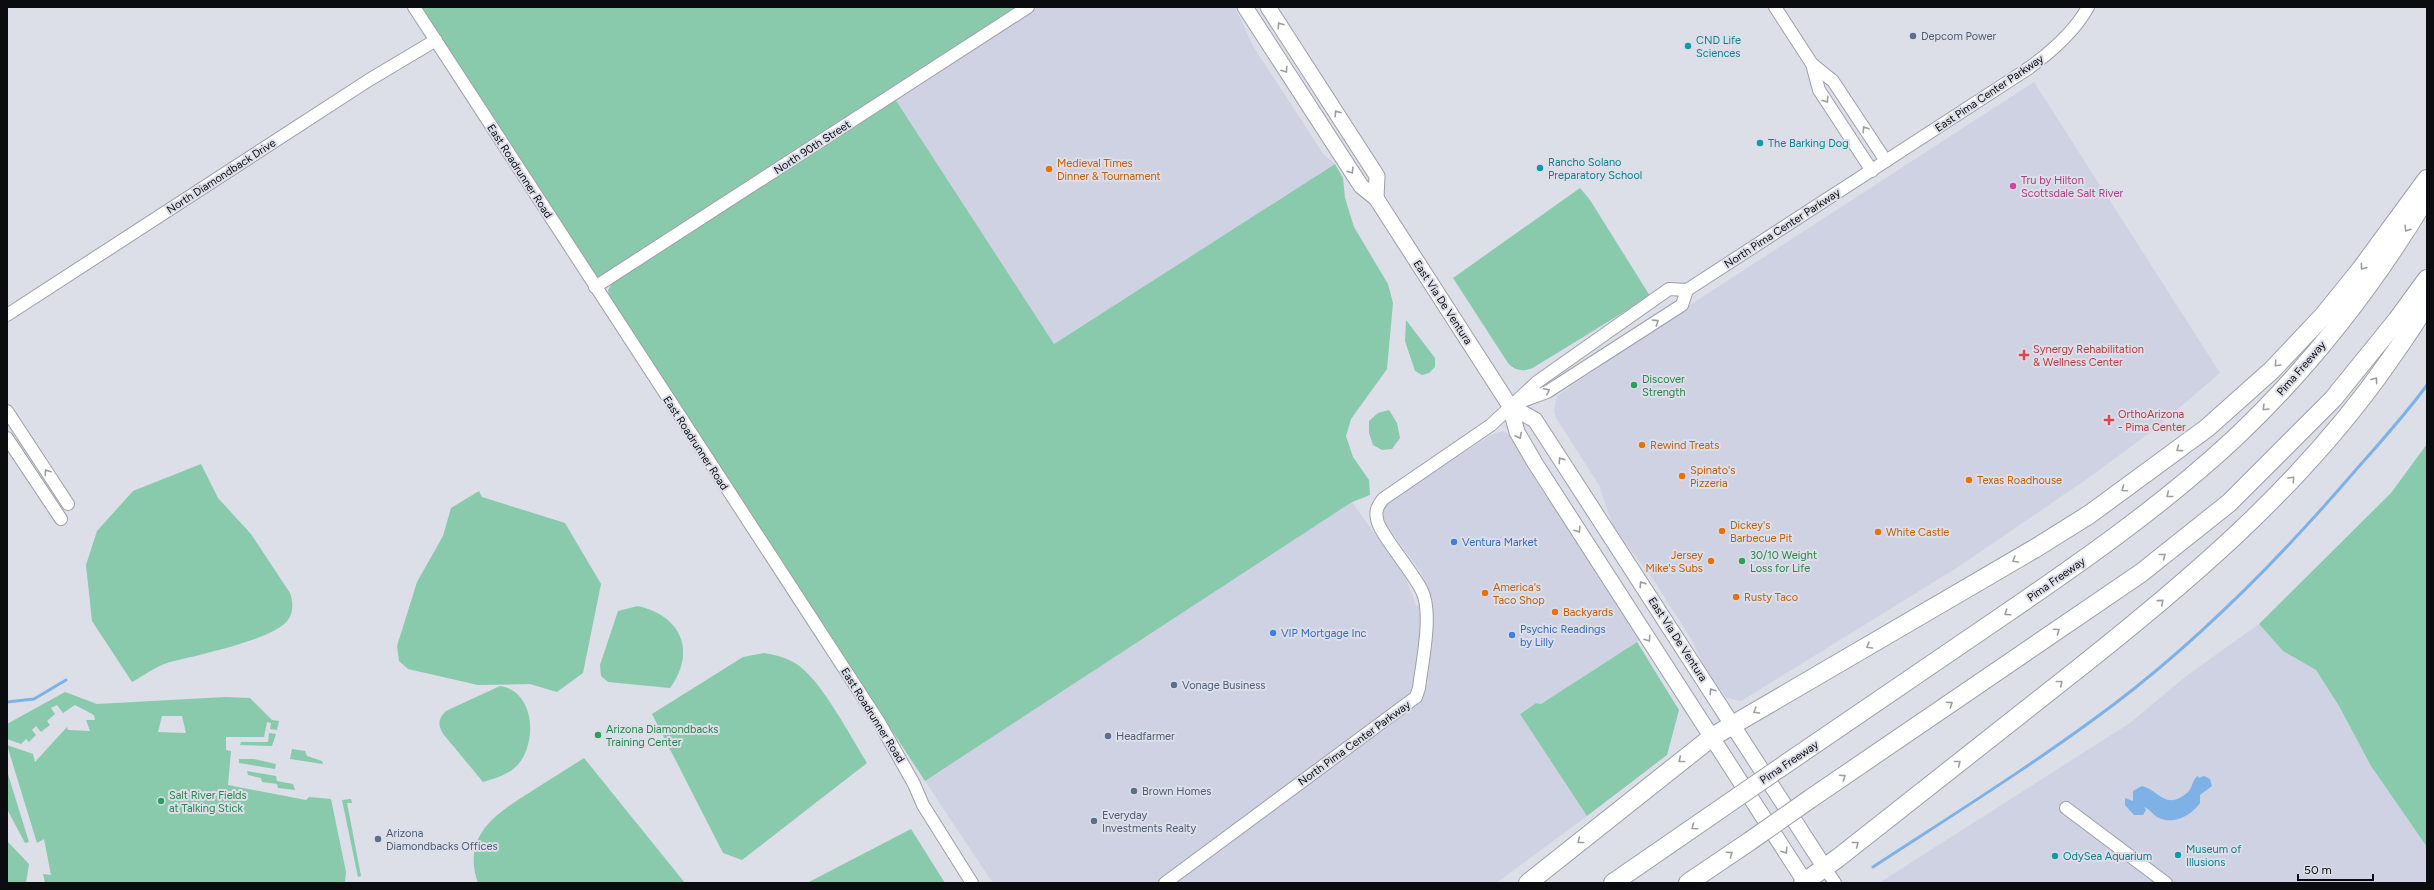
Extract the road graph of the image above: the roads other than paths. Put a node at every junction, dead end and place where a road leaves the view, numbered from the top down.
1 (414, 7) edge
2 (1028, 7) edge
3 (1245, 7) edge
4 (1268, 7) edge
5 (1775, 7) edge
6 (2088, 7) edge
7 (436, 40) junction
8 (1812, 64) junction
9 (1879, 166) junction
10 (2427, 179) edge
11 (2427, 196) edge
12 (1376, 198) junction
13 (2427, 279) edge
14 (595, 287) junction
15 (1686, 290) junction
16 (2427, 303) edge
17 (7, 315) edge
18 (1510, 406) junction
19 (7, 411) edge
20 (7, 438) edge
21 (68, 504) dead end
22 (61, 519) dead end
23 (1733, 724) junction
24 (1712, 737) junction
25 (2066, 808) dead end
26 (1830, 876) edge
27 (972, 883) edge
28 (1165, 883) edge
29 (1528, 883) edge
30 (1613, 883) edge
31 (1688, 883) edge
32 (1805, 883) edge
33 (2166, 883) edge

1 - 7 street, East Roadrunner Road
2 - 14 street, North 90th Street
3 -> 12 main road, East Via De Ventura
12 -> 4 main road
5 - 8 street
6 - 9 street, East Pima Center Parkway
7 - 14 street, East Roadrunner Road
7 - 17 street, North Diamondback Drive
9 -> 8 street
8 -> 9 street
9 - 15 street, North Pima Center Parkway
10 -> 23 highway
11 -> 30 highway, Pima Freeway, bridge
12 - 18 main road, East Via De Ventura
31 -> 13 highway, bridge
14 - 27 street, East Roadrunner Road
15 - 18 street, North Pima Center Parkway
18 -> 15 street, North Pima Center Parkway
26 -> 16 highway
23 -> 18 main road, East Via De Ventura
18 -> 24 main road, East Via De Ventura
18 - 28 street, North Pima Center Parkway
21 -> 19 street
20 - 22 street
23 - 24 highway
23 - 26 main road, East Via De Ventura
24 -> 29 highway
24 -> 32 main road, East Via De Ventura
25 - 33 street
26 - 32 highway

